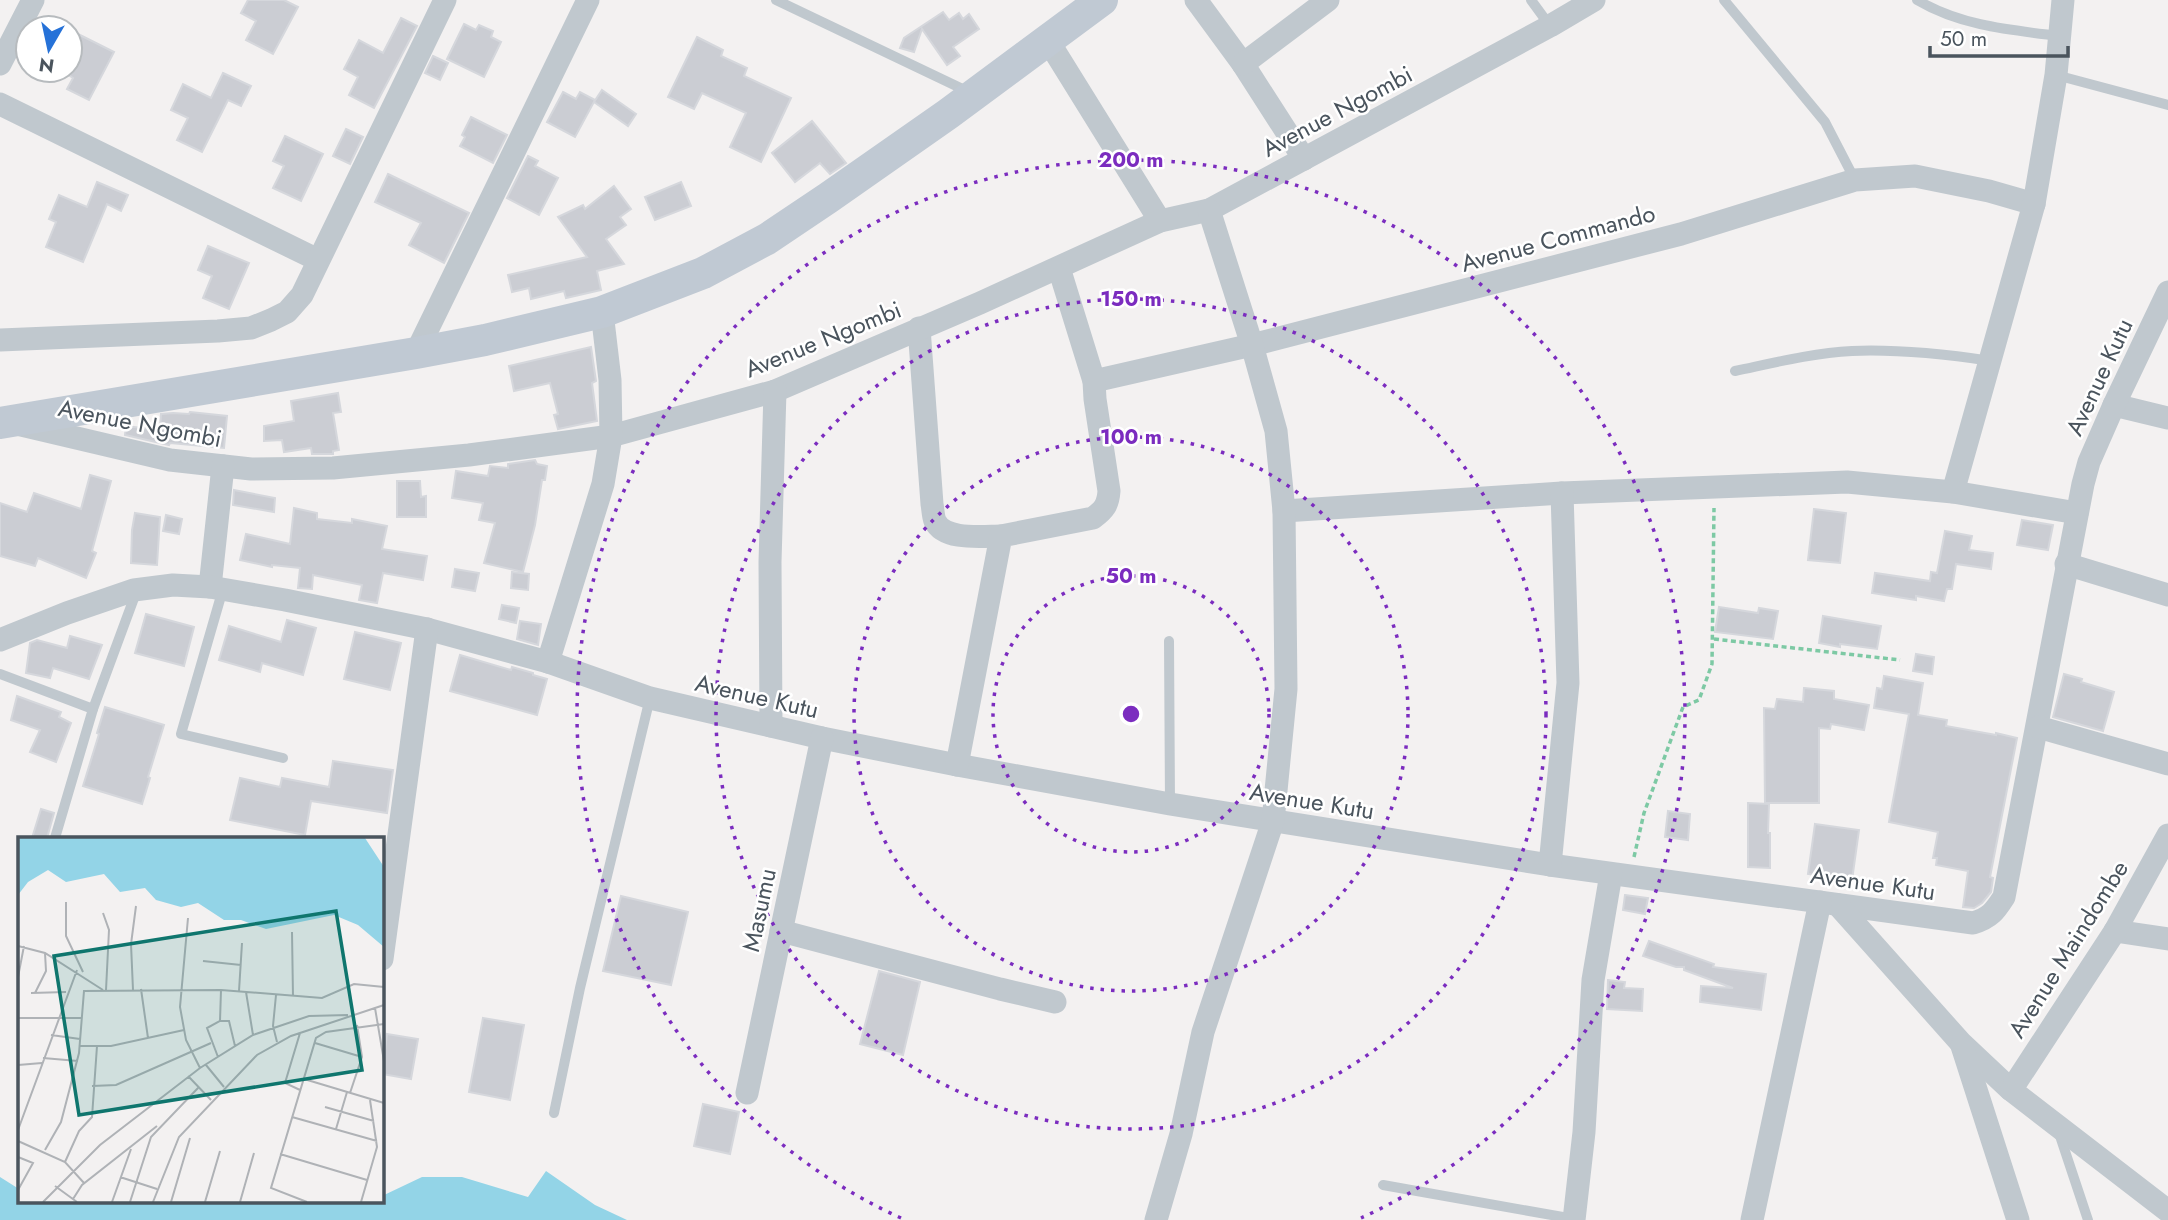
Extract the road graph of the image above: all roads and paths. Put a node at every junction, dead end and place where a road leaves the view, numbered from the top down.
1 (33, 0) edge
2 (588, 0) edge
3 (776, 0) edge
4 (1102, 0) edge
5 (1196, 0) edge
6 (1328, 0) edge
7 (1531, 0) edge
8 (1594, 0) edge
9 (1724, 0) edge
10 (1917, 0) edge
11 (2063, 0) edge
12 (441, 1) edge
13 (1550, 26) junction
14 (2059, 36) junction
15 (1047, 39) junction
16 (0, 64) edge
17 (1243, 64) junction
18 (2056, 75) junction
19 (974, 94) junction
20 (0, 104) edge
21 (2168, 105) edge
22 (1304, 159) junction
23 (1855, 180) junction
24 (2034, 204) junction
25 (1209, 210) junction
26 (1160, 221) junction
27 (318, 260) junction
28 (1059, 268) junction
29 (2168, 292) edge
30 (602, 312) junction
31 (919, 328) junction
32 (0, 340) edge
33 (1252, 345) junction
34 (416, 353) junction
35 (1991, 361) junction
36 (1735, 371) dead end
37 (1094, 381) junction
38 (775, 391) junction
39 (2114, 405) junction
40 (2168, 418) edge
41 (3, 422) edge
42 (611, 436) junction
43 (223, 466) junction
44 (1714, 488) junction
45 (1953, 492) junction
46 (1562, 493) junction
47 (1284, 511) junction
48 (2077, 513) junction
49 (1001, 536) junction
50 (2066, 564) junction
51 (217, 588) junction
52 (137, 589) junction
53 (2168, 595) edge
54 (427, 629) junction
55 (1713, 639) junction
56 (0, 640) edge
57 (1169, 641) dead end
58 (1900, 660) dead end
59 (548, 663) junction
60 (0, 674) edge
61 (650, 698) junction
62 (93, 709) junction
63 (771, 726) junction
64 (2038, 727) junction
65 (822, 738) junction
66 (283, 758) dead end
67 (2168, 764) edge
68 (957, 765) junction
69 (1170, 804) junction
70 (1273, 821) junction
71 (2168, 835) edge
72 (55, 837) edge
73 (1550, 865) junction
74 (1621, 875) junction
75 (1829, 903) junction
76 (781, 931) junction
77 (2115, 932) junction
78 (2168, 939) edge
79 (383, 952) edge
80 (1055, 1002) dead end
81 (1961, 1043) junction
82 (2011, 1090) junction
83 (747, 1093) dead end
84 (554, 1113) dead end
85 (2057, 1127) junction
86 (1383, 1185) dead end
87 (2168, 1211) edge
88 (1156, 1220) edge
89 (1574, 1220) edge
90 (1752, 1220) edge
91 (2018, 1220) edge
92 (2088, 1220) edge

1 - 16 street
2 - 34 street
3 - 19 lane
4 - 15 main road
5 - 17 street
6 - 17 street
7 - 13 lane
8 - 13 street, Avenue Ngombi
9 - 23 lane
10 - 14 lane
11 - 14 street
12 - 27 street
13 - 22 street, Avenue Ngombi
14 - 18 street
15 - 19 main road
15 - 26 street
17 - 22 street
18 - 21 lane
18 - 24 street
19 - 30 main road
20 - 27 street
22 - 25 street, Avenue Ngombi
23 - 24 street, Avenue Commando
23 - 33 street, Avenue Commando
24 - 35 street
25 - 26 street, Avenue Ngombi
25 - 33 street
26 - 28 street, Avenue Ngombi
27 - 32 street
28 - 31 street, Avenue Ngombi
28 - 37 street
29 - 39 street, Avenue Kutu
30 - 34 main road
30 - 42 street
31 - 38 street, Avenue Ngombi
31 - 49 street
33 - 37 street, Avenue Commando
33 - 47 street
34 - 41 main road
35 - 36 lane
35 - 45 street
37 - 49 street
38 - 42 street, Avenue Ngombi
38 - 63 street
39 - 40 street
39 - 48 street, Avenue Kutu
41 - 43 street, Avenue Ngombi
42 - 43 street, Avenue Ngombi
42 - 59 street
43 - 51 street
44 - 45 street
44 - 46 street
44 - 55 path
45 - 48 street
46 - 47 street
46 - 73 street
47 - 70 street
48 - 50 street, Avenue Kutu
49 - 68 street
50 - 53 street
50 - 64 street, Avenue Kutu
51 - 52 street, Avenue Kutu
51 - 54 street, Avenue Kutu
51 - 66 lane
52 - 56 street, Avenue Kutu
52 - 62 lane
54 - 59 street, Avenue Kutu
54 - 79 street
55 - 58 path
55 - 74 path
57 - 69 lane
59 - 61 street, Avenue Kutu
60 - 62 lane
61 - 63 street, Avenue Kutu
61 - 84 lane
62 - 72 lane
63 - 65 street, Avenue Kutu
64 - 67 street
64 - 75 street, Avenue Kutu
65 - 68 street, Avenue Kutu
65 - 76 street, Masumu
68 - 69 street, Avenue Kutu
69 - 70 street, Avenue Kutu
70 - 73 street, Avenue Kutu
70 - 88 street
71 - 77 street, Avenue Maindombe
73 - 74 street, Avenue Kutu
74 - 75 street, Avenue Kutu
74 - 89 street
75 - 81 street
75 - 90 street
76 - 80 street
76 - 83 street, Masumu
77 - 78 street
77 - 82 street, Avenue Maindombe
81 - 82 street
81 - 91 street
82 - 85 street
85 - 87 street
85 - 92 lane
86 - 89 lane

